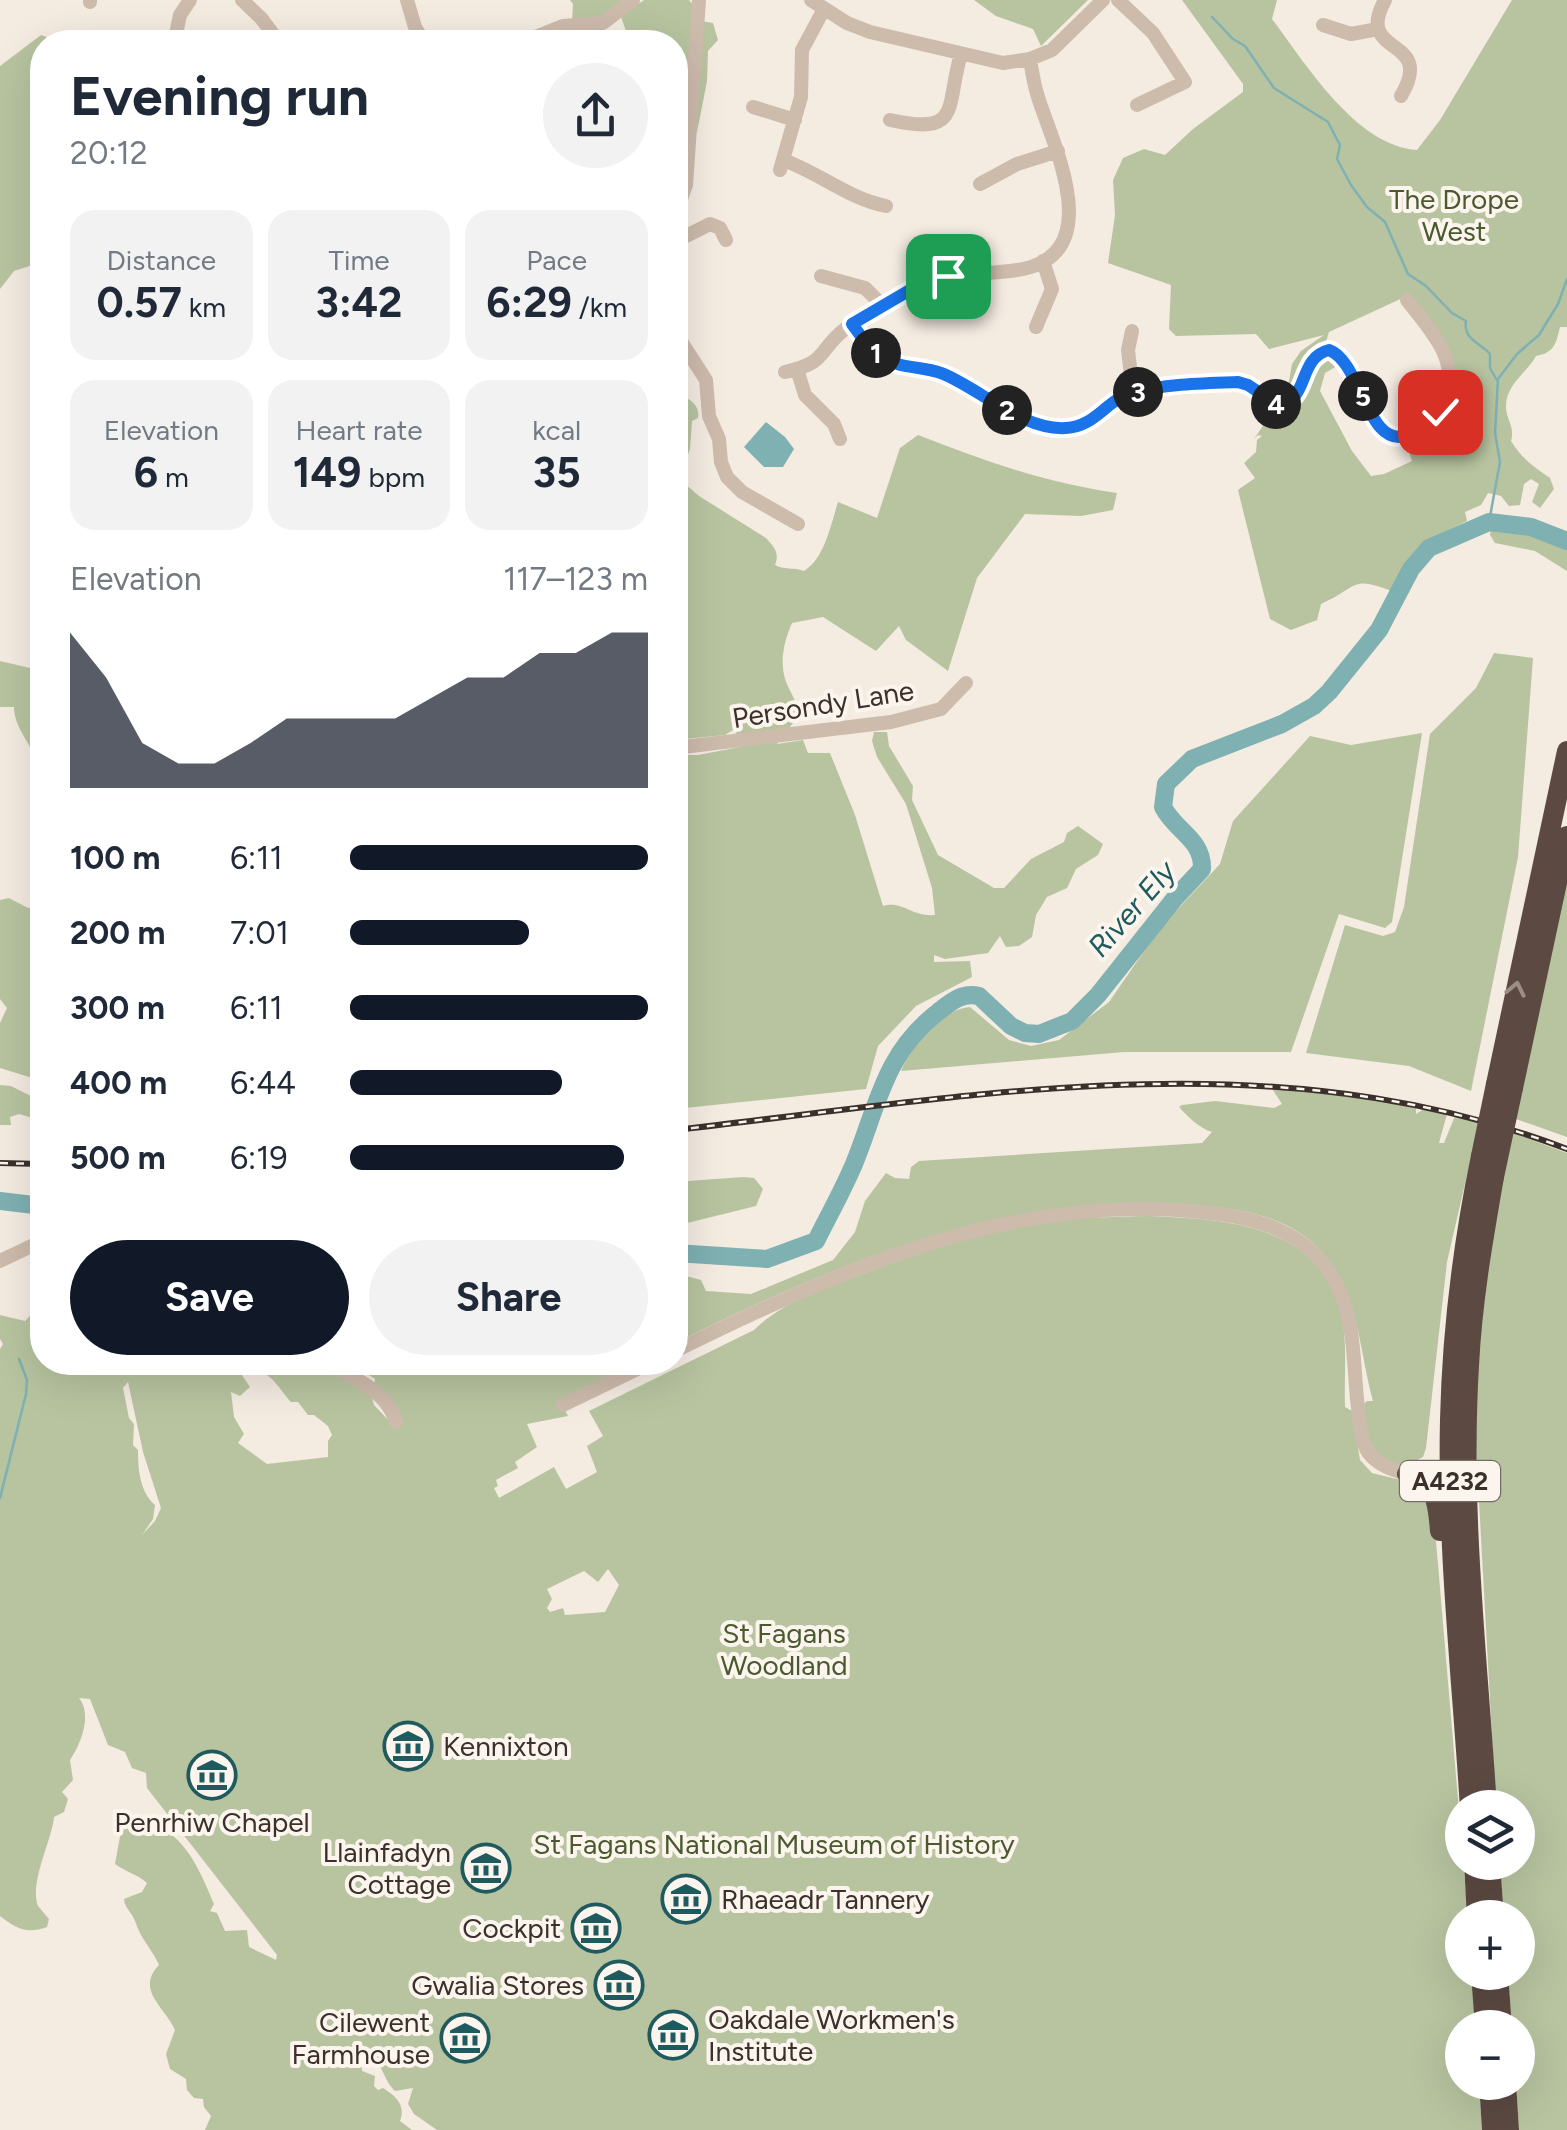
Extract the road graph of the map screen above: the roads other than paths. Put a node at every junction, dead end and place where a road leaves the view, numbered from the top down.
1 (190, 0) edge
2 (242, 0) edge
3 (407, 0) edge
4 (633, 0) edge
5 (699, 0) edge
6 (1103, 0) edge
7 (1118, 0) edge
8 (1386, 0) edge
9 (817, 4) edge
10 (1323, 25) dead end
11 (1378, 29) junction
12 (177, 30) edge
13 (270, 30) edge
14 (417, 30) edge
15 (554, 30) edge
16 (962, 54) junction
17 (1030, 59) junction
18 (1401, 96) dead end
19 (1137, 105) dead end
20 (753, 107) dead end
21 (794, 120) junction
22 (890, 120) dead end
23 (1058, 151) junction
24 (688, 163) edge
25 (980, 184) dead end
26 (886, 206) dead end
27 (688, 236) edge
28 (726, 240) dead end
29 (1043, 261) junction
30 (821, 276) dead end
31 (1408, 300) dead end
32 (884, 307) junction
33 (852, 324) junction
34 (1036, 327) dead end
35 (1132, 331) dead end
36 (688, 352) edge
37 (1133, 392) junction
38 (840, 439) dead end
39 (798, 524) dead end
40 (966, 682) dead end
41 (688, 746) edge
42 (1567, 751) edge
43 (1567, 836) edge
44 (1505, 1086) junction
45 (1469, 1218) junction
46 (30, 1247) edge
47 (0, 1261) edge
48 (688, 1345) edge
49 (348, 1375) edge
50 (626, 1375) edge
51 (563, 1406) dead end
52 (391, 1423) dead end
53 (1407, 1474) junction
54 (1467, 1790) edge
55 (1468, 1790) edge
56 (1486, 1790) edge
57 (1490, 2100) edge
58 (1507, 2100) edge
59 (1492, 2130) edge
60 (1509, 2130) edge

1 - 12 street
2 - 13 street
3 - 14 street
4 - 15 street
5 - 24 street
6 - 17 street
7 - 19 street
8 - 11 street
9 - 16 street
9 - 21 street
10 - 11 street
11 - 18 street
16 - 17 street
16 - 22 street
17 - 23 street
20 - 21 street
21 - 26 street
23 - 25 street
23 - 29 street
27 - 28 street
29 - 32 street
29 - 34 street
30 - 32 street
31 - 37 street
32 - 33 street
33 - 37 street
33 - 38 street
35 - 37 street
36 - 39 street
40 - 41 street, Persondy Lane
44 -> 42 highway, A4232
43 - 44 highway, A4232
44 - 45 highway, A4232, bridge
44 - 56 highway, A4232, bridge
45 - 53 highway
45 - 55 highway, A4232
46 - 47 street
48 - 53 street
49 - 52 street
50 - 51 street
53 - 54 highway
57 - 59 highway
58 - 60 highway

